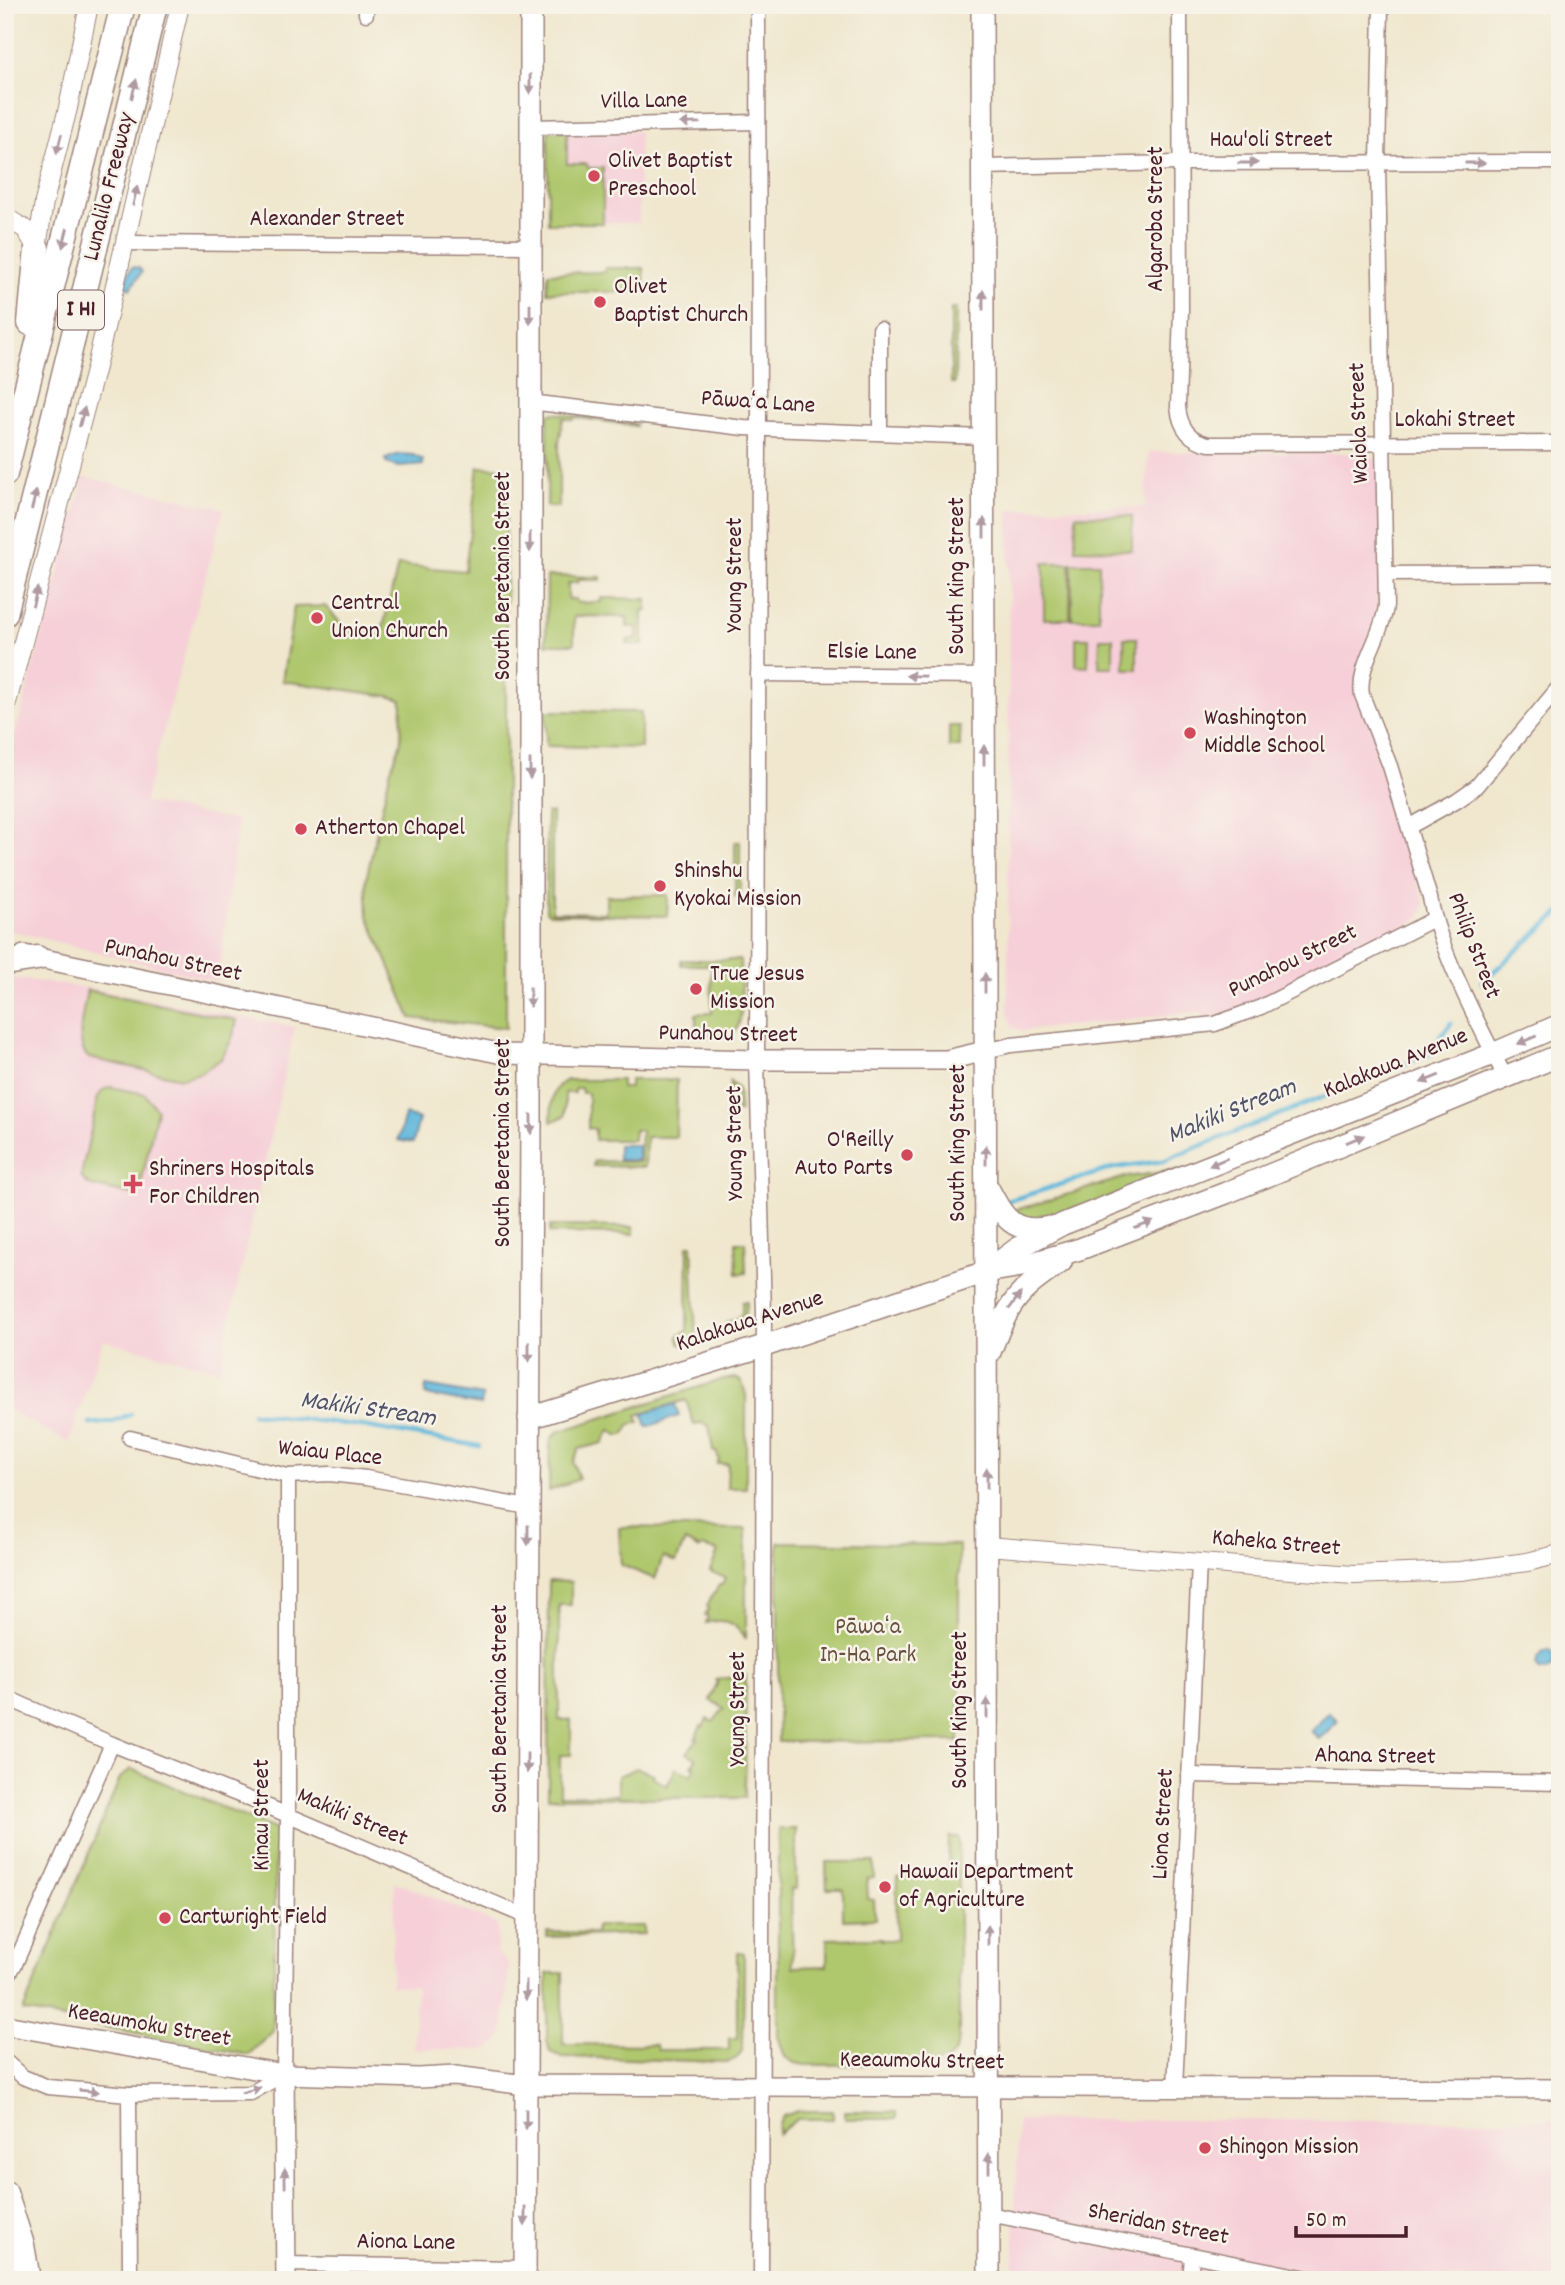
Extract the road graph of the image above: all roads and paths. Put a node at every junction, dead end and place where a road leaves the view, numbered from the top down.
1 (89, 5) edge
2 (123, 5) edge
3 (155, 5) edge
4 (180, 5) edge
5 (531, 5) edge
6 (758, 5) edge
7 (982, 5) edge
8 (1180, 5) edge
9 (1381, 5) edge
10 (758, 121) junction
11 (530, 127) junction
12 (1560, 162) edge
13 (1180, 163) junction
14 (1378, 163) junction
15 (982, 167) junction
16 (44, 202) junction
17 (7, 217) edge
18 (124, 243) junction
19 (530, 246) junction
20 (37, 248) junction
21 (880, 329) dead end
22 (530, 402) junction
23 (760, 429) junction
24 (1185, 432) joint
25 (880, 433) junction
26 (15, 436) junction
27 (983, 438) junction
28 (1383, 443) junction
29 (1560, 443) edge
30 (5, 474) edge
31 (1560, 573) edge
32 (1386, 574) junction
33 (5, 614) edge
34 (758, 674) junction
35 (984, 676) junction
36 (1560, 686) edge
37 (5, 710) edge
38 (1409, 827) junction
39 (1434, 919) junction
40 (5, 952) edge
41 (37, 958) junction
42 (5, 962) edge
43 (1560, 1025) edge
44 (985, 1051) junction
45 (1493, 1054) junction
46 (1560, 1055) edge
47 (530, 1056) junction
48 (757, 1060) junction
49 (1505, 1077) junction
50 (986, 1185) junction
51 (1063, 1224) junction
52 (1080, 1249) junction
53 (986, 1272) junction
54 (764, 1346) junction
55 (986, 1362) junction
56 (529, 1418) junction
57 (130, 1438) dead end
58 (288, 1476) junction
59 (528, 1507) junction
60 (987, 1546) junction
61 (1560, 1554) edge
62 (1199, 1562) junction
63 (5, 1697) edge
64 (112, 1744) junction
65 (1189, 1775) junction
66 (1560, 1783) edge
67 (288, 1816) junction
68 (527, 1917) junction
69 (5, 1981) edge
70 (5, 2025) edge
71 (5, 2061) edge
72 (284, 2074) junction
73 (526, 2085) junction
74 (761, 2085) junction
75 (989, 2088) junction
76 (1175, 2088) junction
77 (1560, 2089) edge
78 (129, 2094) junction
79 (5, 2193) edge
80 (989, 2214) junction
81 (1192, 2256) junction
82 (5, 2272) edge
83 (286, 2272) edge
84 (525, 2274) edge
85 (1311, 2279) edge
86 (6, 2280) edge
87 (28, 2280) edge
88 (130, 2280) edge
89 (761, 2280) edge
90 (989, 2280) edge
91 (1190, 2280) edge

1 -> 16 street
2 -> 26 highway, Lunalilo Freeway / I H1
33 -> 3 highway, Lunalilo Freeway / I H1
18 -> 4 street
5 -> 11 main road, South Beretania Street
6 - 10 street, Young Street
7 - 15 main road, South King Street
8 - 13 street, Algaroba Street
9 - 14 street, Waiola Street
10 -> 11 street, Villa Lane
10 - 23 street, Young Street
11 - 19 main road, South Beretania Street
14 -> 12 street, Hau'oli Street
13 -> 14 street, Hau'oli Street
13 - 15 street, Hau'oli Street
13 - 24 street, Algaroba Street
14 - 28 street, Waiola Street
27 -> 15 main road, South King Street
16 - 17 street
16 - 20 street
17 - 20 street
18 - 19 street, Alexander Street
37 -> 18 street
19 -> 22 main road, South Beretania Street
20 - 26 highway
21 - 25 street
22 - 23 street, Pāwaʻa Lane
22 -> 47 main road, South Beretania Street
23 - 25 street, Pāwaʻa Lane
23 - 34 street, Young Street
24 - 28 street, Lokahi Street
25 - 27 street, Pāwaʻa Lane
26 - 30 highway, Lunalilo Freeway / I H1
35 -> 27 main road, South King Street
28 - 29 street, Lokahi Street
28 - 32 street, Waiola Street
31 - 32 street
32 - 38 street, Waiola Street
35 -> 34 street, Elsie Lane
34 - 48 street, Young Street
44 -> 35 main road, South King Street
36 - 38 street
38 - 39 street, Philip Street
39 - 44 street, Punahou Street
39 - 45 street, Philip Street
40 - 41 main road, Punahou Street
41 - 42 highway
41 - 47 main road, Punahou Street
43 -> 45 main road, Kalakaua Avenue
44 - 48 main road, Punahou Street
50 -> 44 main road, South King Street
45 - 49 street, Philip Street
45 -> 51 main road, Kalakaua Avenue
46 - 49 main road, Kalakaua Avenue
47 - 48 main road, Punahou Street
47 -> 56 main road, South Beretania Street
48 - 54 street, Young Street
52 -> 49 main road, Kalakaua Avenue
50 - 51 main road
50 - 53 main road, South King Street
51 - 53 main road, Kalakaua Avenue
52 - 53 main road, Kalakaua Avenue
55 -> 52 main road
53 - 54 main road, Kalakaua Avenue
53 - 55 main road, South King Street
54 - 56 main road, Kalakaua Avenue
54 - 74 street, Young Street
60 -> 55 main road, South King Street
56 - 59 main road, South Beretania Street
57 - 58 street, Waiau Place
58 - 59 street, Waiau Place
58 - 67 street, Kinau Street
59 -> 68 main road, South Beretania Street
60 - 62 street, Kaheka Street
75 -> 60 main road, South King Street
61 - 62 street, Kaheka Street
62 - 65 street, Liona Street
63 - 64 street, Makiki Street
64 - 67 street, Makiki Street
64 - 69 street
65 - 66 street, Ahana Street
65 - 76 street, Liona Street
67 - 68 street, Makiki Street
67 - 72 street, Kinau Street
68 -> 73 main road, South Beretania Street
70 - 72 main road, Keeaumoku Street
71 -> 78 street
72 - 73 main road, Keeaumoku Street
78 -> 72 street
83 -> 72 main road, Kinau Street
73 - 74 main road, Keeaumoku Street
73 -> 84 main road, South Beretania Street
74 - 75 main road, Keeaumoku Street
74 - 89 street, Young Street
75 - 76 main road, Keeaumoku Street
80 -> 75 main road, South King Street
76 - 77 main road, Keeaumoku Street
78 - 88 street
79 - 87 highway
80 - 81 street, Sheridan Street
80 - 90 main road, South King Street
81 - 85 street, Sheridan Street
81 - 91 street
82 - 86 highway
83 - 84 street, Aiona Lane

